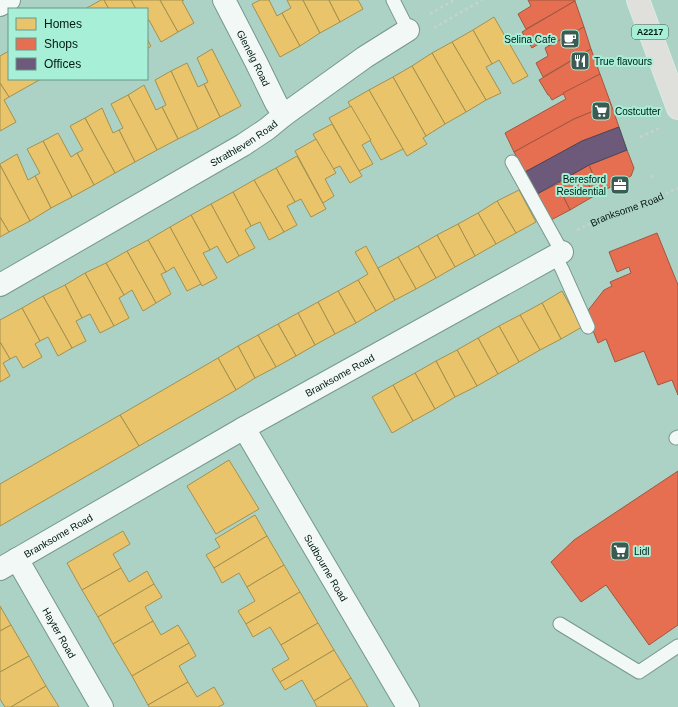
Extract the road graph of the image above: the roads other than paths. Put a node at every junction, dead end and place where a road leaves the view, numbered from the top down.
1 (9, 0) edge
2 (224, 0) edge
3 (393, 0) edge
4 (638, 0) edge
5 (0, 5) edge
6 (408, 30) joint
7 (678, 108) edge
8 (284, 115) junction
9 (512, 162) dead end
10 (558, 254) junction
11 (0, 285) edge
12 (588, 327) dead end
13 (244, 428) junction
14 (8, 564) edge
15 (560, 624) dead end
16 (678, 646) edge
17 (102, 707) edge
18 (408, 707) edge

1 - 5 street
2 - 8 street, Glenelg Road
3 - 6 lane
4 - 7 main road, A2217
6 - 8 street, Strathleven Road
8 - 11 street, Strathleven Road
9 - 10 lane
10 - 12 lane
10 - 13 street, Branksome Road
13 - 14 street, Branksome Road
13 - 18 street, Sudbourne Road
14 - 17 street, Hayter Road
15 - 16 lane

